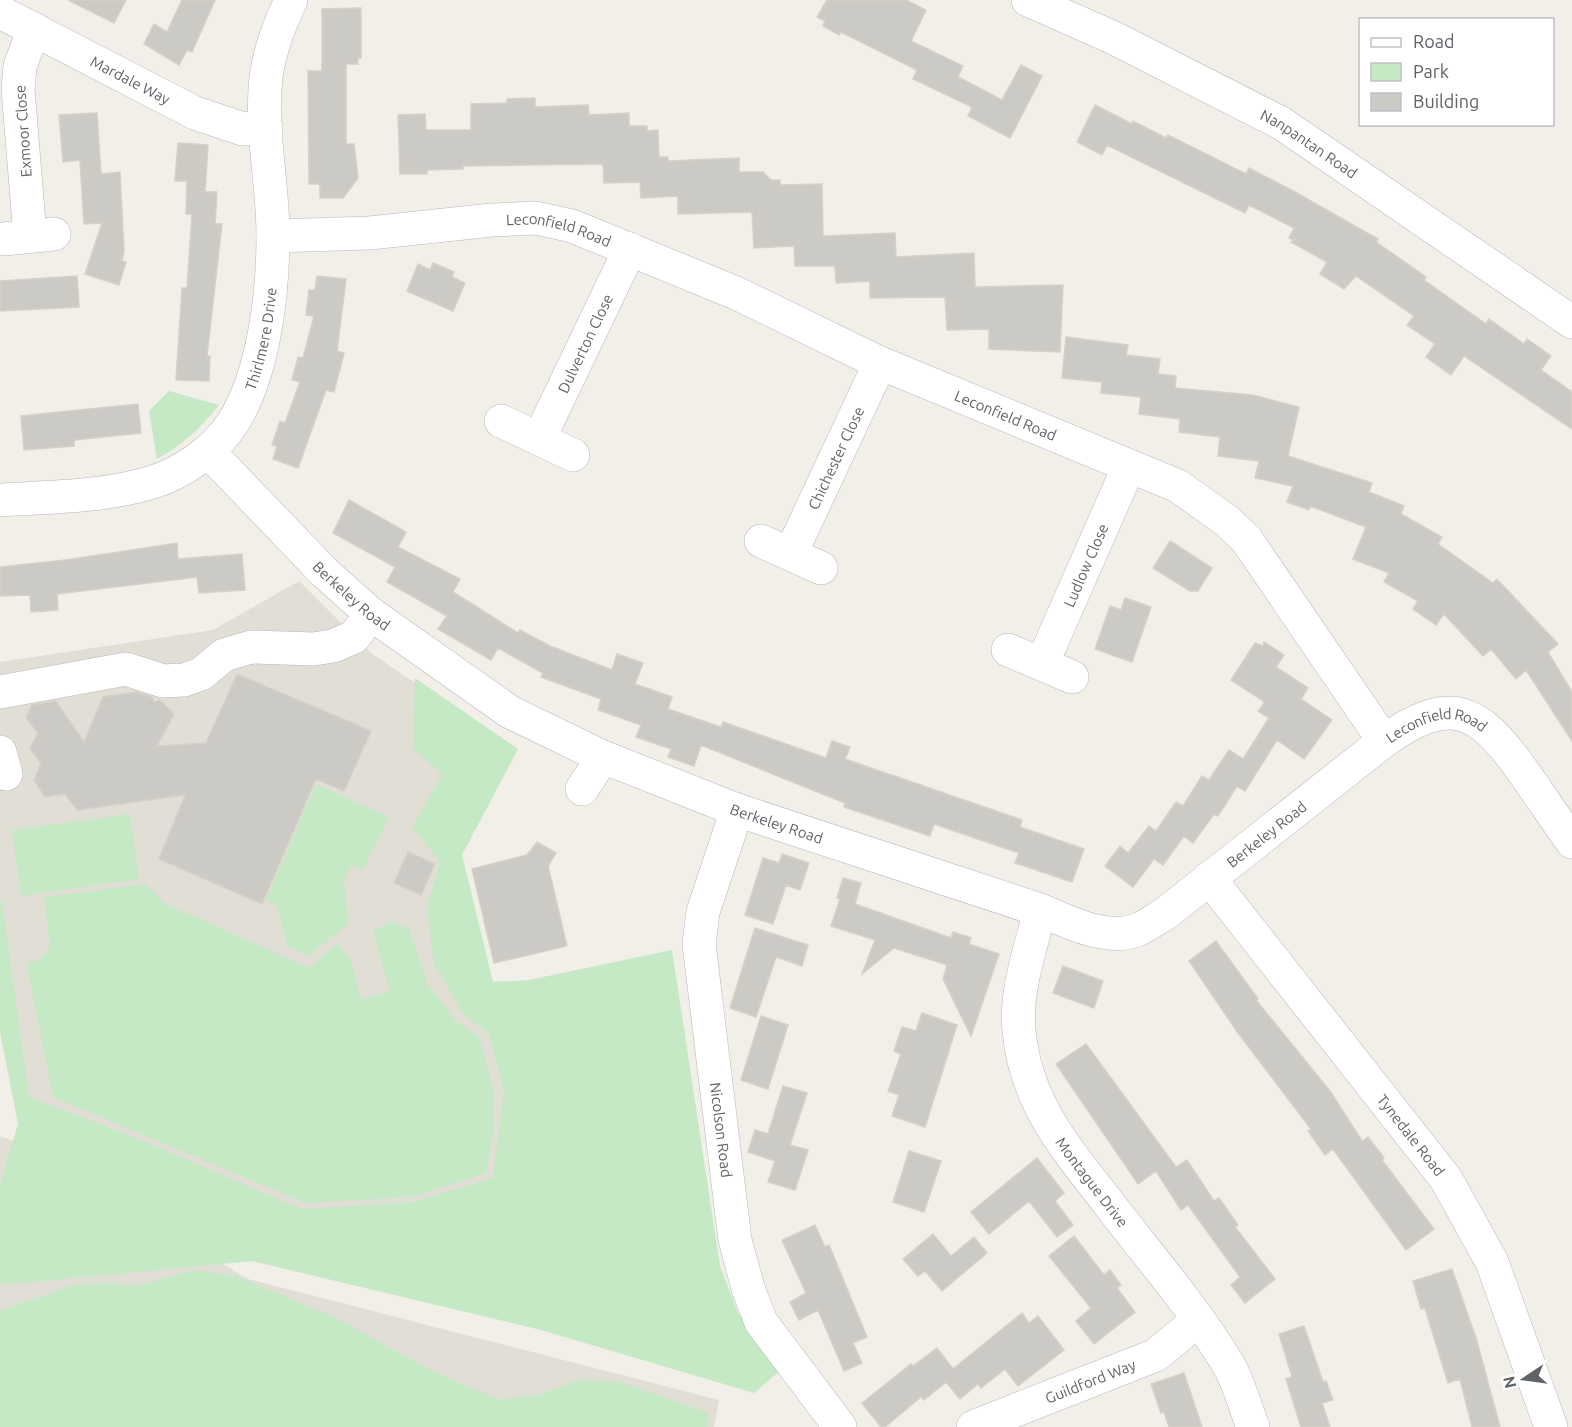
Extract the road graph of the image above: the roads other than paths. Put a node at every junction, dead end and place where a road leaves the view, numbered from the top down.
1 (291, 0) edge
2 (1028, 0) edge
3 (0, 12) edge
4 (34, 29) junction
5 (266, 127) junction
6 (29, 236) dead end
7 (273, 236) junction
8 (630, 249) junction
9 (1572, 322) edge
10 (880, 363) junction
11 (501, 421) dead end
12 (540, 437) junction
13 (208, 451) junction
14 (573, 455) dead end
15 (1129, 466) junction
16 (0, 500) edge
17 (821, 568) dead end
18 (371, 614) junction
19 (1008, 650) dead end
20 (1042, 664) junction
21 (1072, 677) dead end
22 (0, 692) edge
23 (1384, 741) junction
24 (603, 757) junction
25 (582, 789) dead end
26 (737, 810) junction
27 (1572, 842) edge
28 (1209, 878) junction
29 (1040, 910) junction
30 (1198, 1320) junction
31 (840, 1427) edge
32 (973, 1427) edge
33 (1253, 1427) edge
34 (1551, 1427) edge

1 - 5 street, Thirlmere Drive
2 - 9 street, Nanpantan Road
3 - 4 street, Mardale Way
4 - 5 street, Mardale Way
4 - 6 street, Exmoor Close
5 - 7 street, Thirlmere Drive
7 - 8 street, Leconfield Road
7 - 13 street, Thirlmere Drive
8 - 10 street, Leconfield Road
8 - 12 street, Dulverton Close
10 - 15 street, Leconfield Road
10 - 17 street, Chichester Close
11 - 12 street
12 - 14 street
13 - 16 street, Thirlmere Drive
13 - 18 street, Berkeley Road
15 - 20 street, Ludlow Close
15 - 23 street, Leconfield Road
18 - 22 street
18 - 24 street, Berkeley Road
19 - 20 street
20 - 21 street
23 - 27 street, Leconfield Road
23 - 28 street, Berkeley Road
24 - 25 street
24 - 26 street, Berkeley Road
26 - 29 street, Berkeley Road
26 - 31 street, Nicolson Road
28 - 29 street, Berkeley Road
28 - 34 street, Tynedale Road
29 - 30 street, Montague Drive
30 - 32 street, Guildford Way
30 - 33 street, Montague Drive

